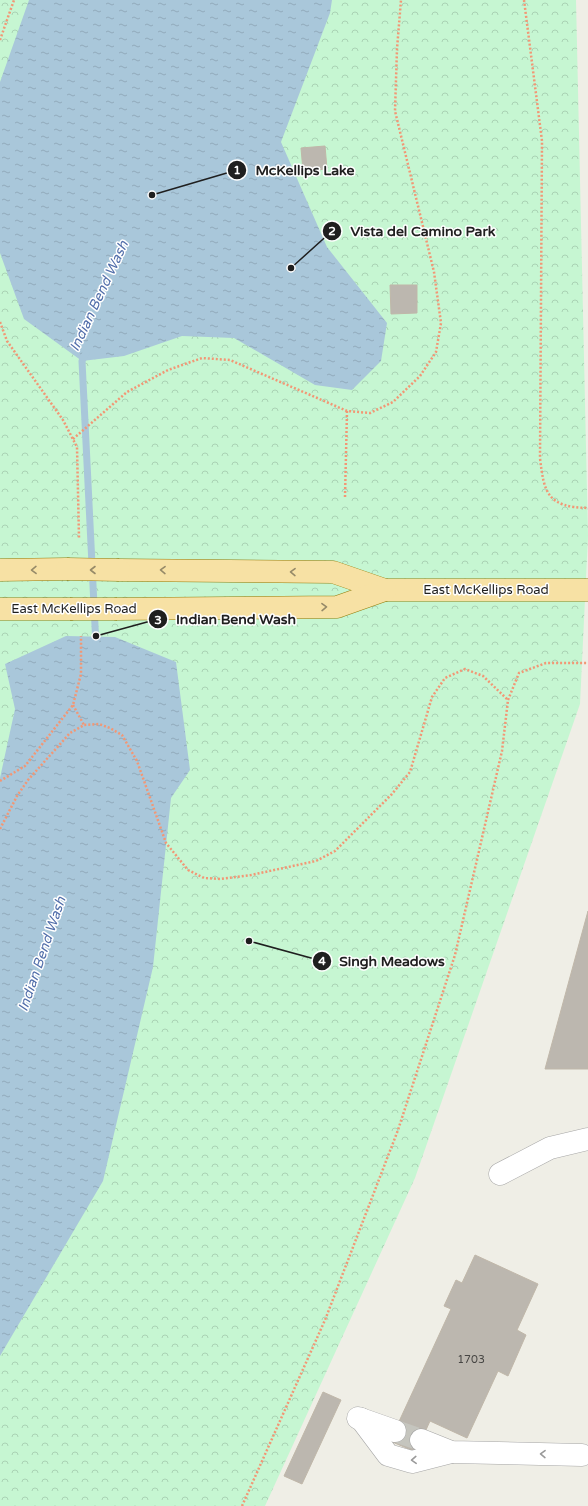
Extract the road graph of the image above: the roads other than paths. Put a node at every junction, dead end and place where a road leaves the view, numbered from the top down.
1 (0, 570) edge
2 (385, 590) junction
3 (588, 590) edge
4 (0, 609) edge
5 (588, 1139) edge
6 (500, 1174) dead end
7 (395, 1430) tunnel mouth
8 (421, 1440) tunnel mouth
9 (451, 1452) junction
10 (582, 1455) dead end

2 -> 1 main road, East McKellips Road, bridge
2 - 3 main road, East McKellips Road
4 -> 2 main road, East McKellips Road, bridge
5 - 6 street
9 -> 7 street
8 - 9 street
10 -> 9 street

